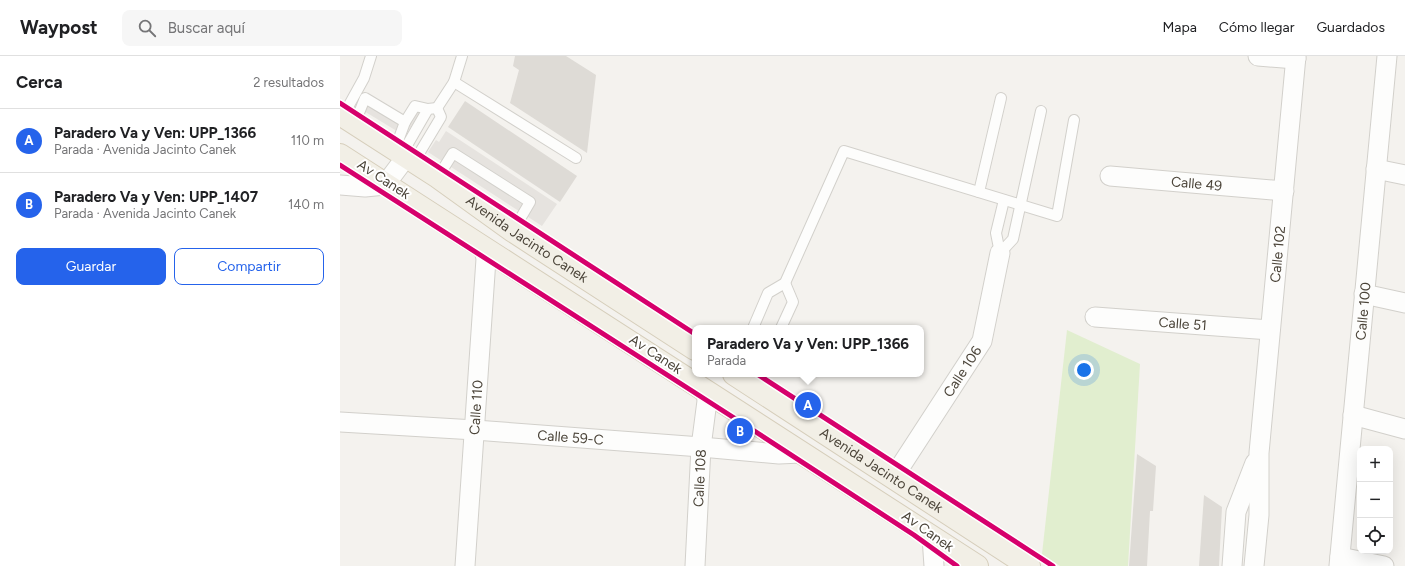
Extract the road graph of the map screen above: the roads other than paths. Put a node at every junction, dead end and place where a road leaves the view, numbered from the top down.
1 (371, 56) edge
2 (462, 56) edge
3 (1258, 56) edge
4 (1387, 56) edge
5 (1296, 57) edge
6 (454, 82) junction
7 (1001, 98) dead end
8 (433, 109) junction
9 (1041, 111) dead end
10 (346, 118) edge
11 (1074, 120) dead end
12 (405, 122) junction
13 (340, 155) edge
14 (404, 155) junction
15 (576, 158) dead end
16 (1376, 169) junction
17 (1405, 175) edge
18 (1110, 176) dead end
19 (438, 177) junction
20 (340, 185) edge
21 (385, 185) junction
22 (1284, 191) junction
23 (979, 192) junction
24 (1004, 200) junction
25 (1021, 205) junction
26 (513, 231) junction
27 (484, 248) junction
28 (1000, 253) junction
29 (786, 283) junction
30 (1364, 294) junction
31 (1405, 303) edge
32 (1095, 316) dead end
33 (754, 325) edge
34 (782, 325) edge
35 (1270, 330) junction
36 (692, 347) edge
37 (746, 377) edge
38 (757, 380) edge
39 (706, 392) junction
40 (1353, 415) junction
41 (340, 422) edge
42 (1405, 429) edge
43 (474, 430) junction
44 (701, 447) junction
45 (802, 452) junction
46 (1259, 453) junction
47 (893, 478) junction
48 (932, 537) junction
49 (1340, 561) edge
50 (465, 566) edge
51 (695, 566) edge
52 (934, 566) edge
53 (978, 566) edge
54 (1029, 566) edge
55 (1232, 566) edge
56 (1254, 566) edge
57 (1384, 566) edge

1 - 10 lane
2 - 6 lane
3 - 5 street
4 - 16 street, Calle 100
5 - 22 street, Calle 102
6 - 8 lane
6 - 15 lane
7 - 23 lane
8 - 12 lane
8 - 14 lane
8 - 14 lane
9 - 25 lane
10 - 12 lane
10 - 14 main road, Avenida Jacinto Canek
11 - 25 lane
12 - 14 lane
13 - 21 main road, Avenida Jacinto Canek
14 - 19 main road, Avenida Jacinto Canek
14 - 21 street
16 - 17 street
16 - 30 street, Calle 100
18 - 22 street, Calle 49
19 - 26 main road, Avenida Jacinto Canek
19 - 26 lane
20 - 21 street
21 - 27 main road, Avenida Jacinto Canek
22 - 35 street, Calle 102
23 - 24 lane
23 - 29 lane
24 - 25 lane
24 - 28 lane
25 - 28 lane
26 - 36 main road, Avenida Jacinto Canek
27 - 39 main road, Avenida Jacinto Canek
27 - 43 street, Calle 110
28 - 47 street, Calle 106
29 - 33 lane
29 - 34 lane
30 - 31 street
30 - 40 street, Calle 100
32 - 35 street, Calle 51
35 - 46 street, Calle 102
37 - 38 main road, Avenida Jacinto Canek
38 - 47 main road, Avenida Jacinto Canek
39 - 44 street, Calle 108
39 - 45 main road, Avenida Jacinto Canek
40 - 42 street
40 - 49 street, Calle 100
41 - 43 street, Calle 59-C
43 - 44 street, Calle 59-C
43 - 50 street, Calle 110
44 - 45 street, Calle 59-C
44 - 51 street, Calle 108
45 - 48 main road, Avenida Jacinto Canek
46 - 55 street, Calle 102
46 - 56 street, Calle 102
47 - 54 main road, Avenida Jacinto Canek
48 - 52 street
48 - 53 main road, Avenida Jacinto Canek
49 - 57 street

